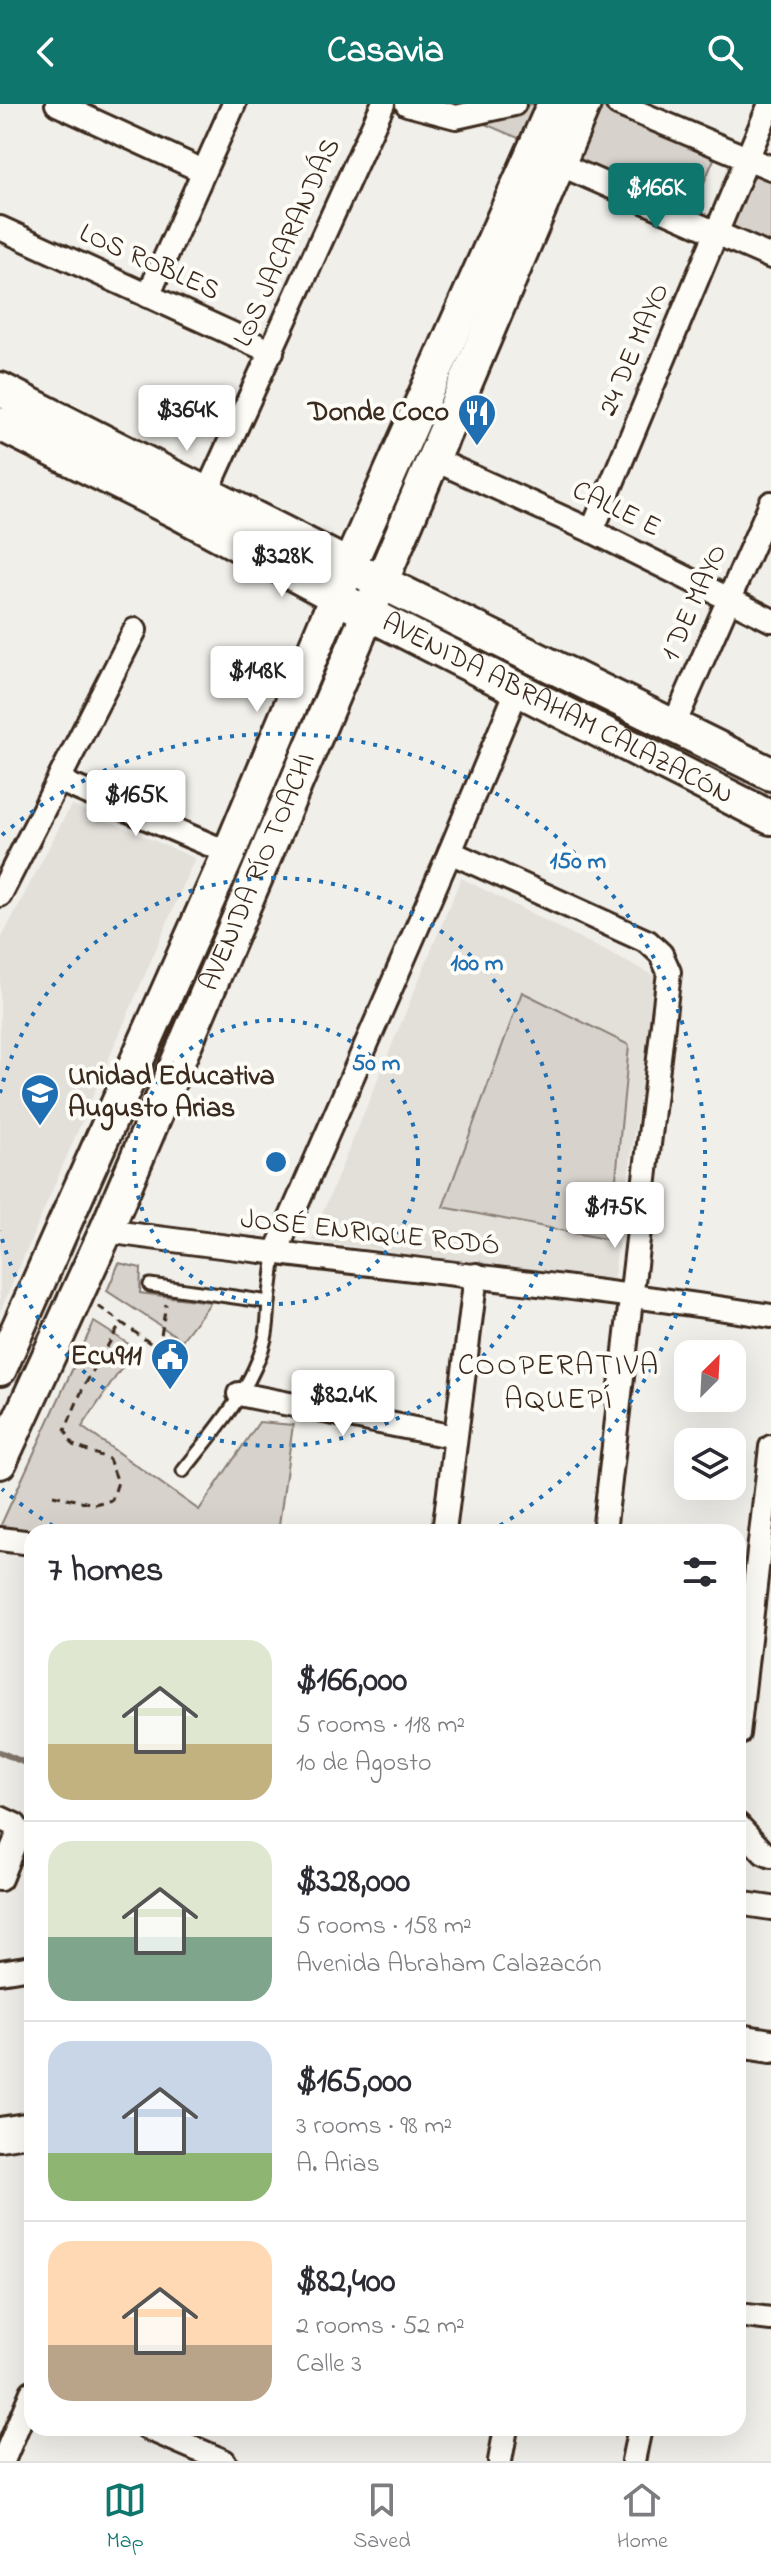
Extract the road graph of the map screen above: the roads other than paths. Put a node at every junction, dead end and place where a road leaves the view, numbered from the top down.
1 (57, 104) edge
2 (234, 104) edge
3 (383, 104) edge
4 (407, 104) edge
5 (514, 104) edge
6 (554, 104) edge
7 (584, 104) edge
8 (618, 104) edge
9 (770, 104) edge
10 (748, 157) junction
11 (559, 164) junction
12 (771, 168) edge
13 (203, 171) junction
14 (0, 228) edge
15 (716, 233) junction
16 (771, 257) edge
17 (148, 296) junction
18 (272, 352) junction
19 (0, 389) edge
20 (0, 424) edge
21 (433, 459) junction
22 (206, 494) junction
23 (771, 503) edge
24 (592, 531) junction
25 (349, 566) junction
26 (381, 582) junction
27 (336, 597) junction
28 (730, 600) junction
29 (368, 613) junction
30 (771, 620) edge
31 (135, 630) dead end
32 (518, 688) junction
33 (673, 727) junction
34 (771, 774) edge
35 (60, 781) junction
36 (771, 818) edge
37 (450, 852) junction
38 (229, 853) junction
39 (0, 895) edge
40 (106, 1231) junction
41 (275, 1254) junction
42 (476, 1275) junction
43 (150, 1285) dead end
44 (633, 1294) junction
45 (269, 1302) junction
46 (771, 1316) edge
47 (0, 1369) edge
48 (239, 1394) junction
49 (455, 1437) junction
50 (771, 1447) edge
51 (0, 1462) edge
52 (183, 1471) dead end
53 (445, 1524) edge
54 (605, 1524) edge
55 (0, 1539) edge
56 (24, 1542) edge
57 (746, 1664) edge
58 (0, 1818) edge
59 (746, 1834) edge
60 (771, 1856) edge
61 (0, 1879) edge
62 (746, 1904) edge
63 (771, 1908) edge
64 (24, 1968) edge
65 (0, 1972) edge
66 (746, 2042) edge
67 (771, 2046) edge
68 (24, 2130) edge
69 (0, 2134) edge
70 (746, 2316) edge
71 (771, 2319) edge
72 (24, 2411) edge
73 (166, 2436) edge
74 (505, 2436) edge
75 (638, 2436) edge
76 (3, 2461) edge
77 (224, 2461) edge
78 (500, 2461) edge
79 (633, 2461) edge

1 - 13 street
2 - 13 street
3 - 18 street, LOS JACARANDÁS
4 - 5 street
6 - 25 main road, AVENIDA RÍO TOACHI
7 - 11 main road, AVENIDA RÍO TOACHI
8 - 10 street
9 - 10 street, 24 DE MAYO
10 - 12 street
10 - 15 street, 24 DE MAYO
11 - 15 street
11 - 21 main road, AVENIDA RÍO TOACHI
13 - 17 street
14 - 17 street, LOS ROBLES
15 - 16 street
15 - 24 street, 24 DE MAYO
17 - 18 street, LOS ROBLES
18 - 22 street, LOS JACARANDÁS
19 - 22 main road, AVENIDA ABRAHAM CALAZACÓN
20 - 27 main road, AVENIDA ABRAHAM CALAZACÓN
21 - 24 street, CALLE E
21 - 26 main road, AVENIDA RÍO TOACHI
22 - 25 main road, AVENIDA ABRAHAM CALAZACÓN
23 - 28 street, 1 DE MAYO
24 - 28 street, CALLE E
25 - 26 main road, AVENIDA ABRAHAM CALAZACÓN
25 - 27 main road, AVENIDA RÍO TOACHI
26 - 29 main road, AVENIDA RÍO TOACHI
26 - 33 main road, AVENIDA ABRAHAM CALAZACÓN
27 - 29 main road, AVENIDA ABRAHAM CALAZACÓN
27 - 38 main road, AVENIDA RÍO TOACHI
28 - 30 street, CALLE E
28 - 33 street, 1 DE MAYO
29 - 32 main road, AVENIDA ABRAHAM CALAZACÓN
29 - 40 main road, AVENIDA RÍO TOACHI
31 - 35 street
32 - 36 main road, AVENIDA ABRAHAM CALAZACÓN
32 - 37 street
33 - 34 main road, AVENIDA ABRAHAM CALAZACÓN
35 - 38 street
35 - 39 street
37 - 41 street
37 - 44 street
38 - 47 main road, AVENIDA RÍO TOACHI
40 - 41 street, JOSÉ ENRIQUE RODÓ
40 - 51 main road, AVENIDA RÍO TOACHI
41 - 42 street, JOSÉ ENRIQUE RODÓ
41 - 45 lane
42 - 44 street, JOSÉ ENRIQUE RODÓ
42 - 49 street
43 - 45 lane
44 - 46 street, JOSÉ ENRIQUE RODÓ
44 - 54 street
45 - 48 lane
48 - 49 street
48 - 52 lane
49 - 53 street
50 - 57 street
55 - 56 street
58 - 61 street
59 - 60 street
62 - 63 street
64 - 65 street
66 - 67 main road
68 - 69 main road
70 - 71 street
72 - 76 street
73 - 77 street
74 - 78 street
75 - 79 street

